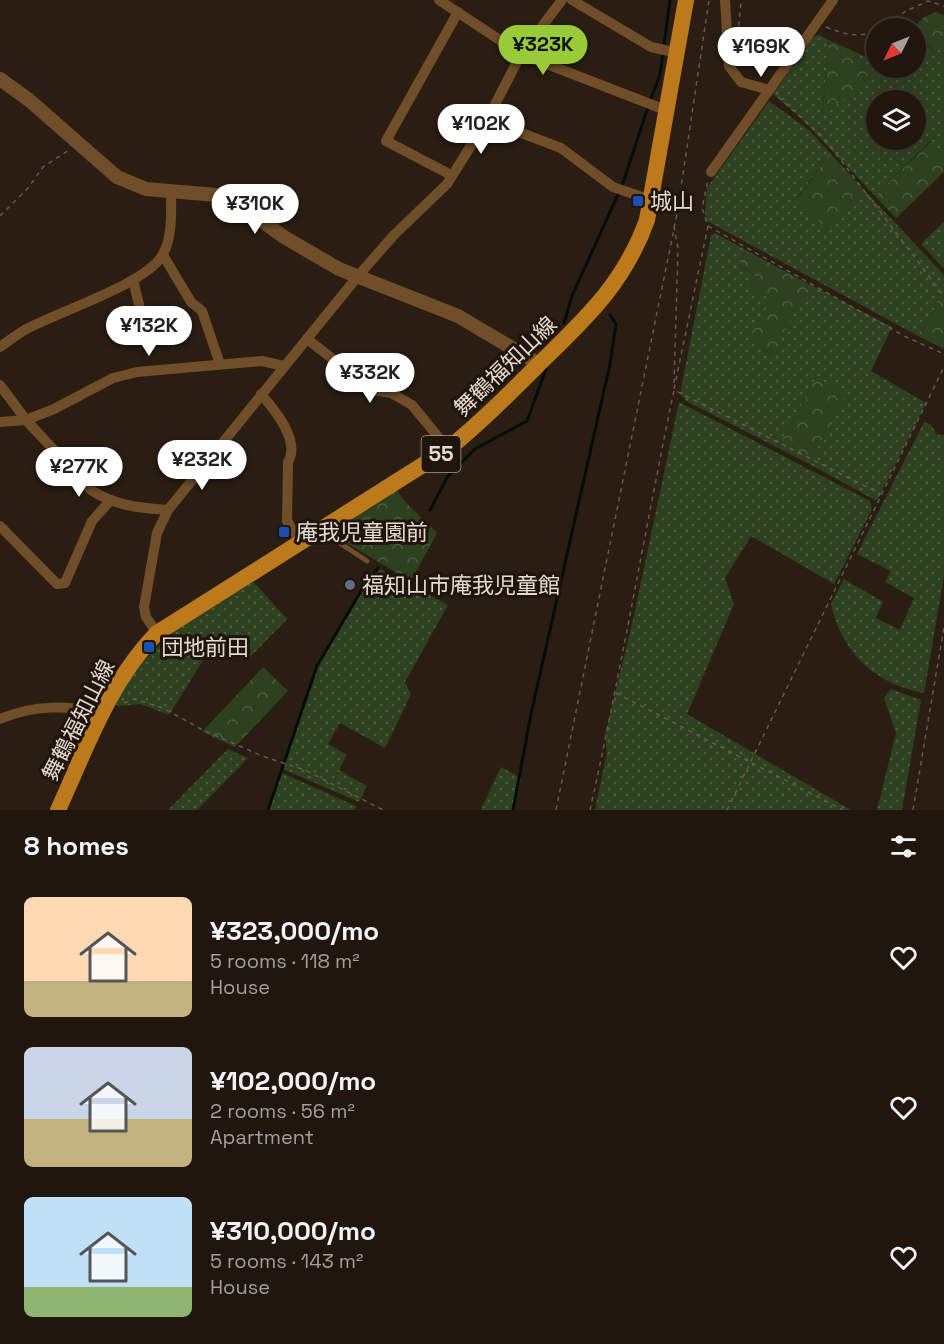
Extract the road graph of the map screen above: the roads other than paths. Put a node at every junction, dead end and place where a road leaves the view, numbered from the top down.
1 (439, 0) edge
2 (562, 0) edge
3 (572, 0) edge
4 (686, 0) edge
5 (725, 0) edge
6 (833, 0) edge
7 (458, 12) junction
8 (678, 53) junction
9 (521, 54) junction
10 (0, 79) edge
11 (770, 90) junction
12 (668, 111) junction
13 (487, 120) junction
14 (711, 172) road end
15 (451, 175) junction
16 (171, 191) junction
17 (651, 200) junction
18 (163, 255) junction
19 (358, 276) junction
20 (133, 279) junction
21 (145, 329) dead end
22 (307, 339) junction
23 (0, 347) edge
24 (220, 364) junction
25 (539, 364) junction
26 (284, 366) junction
27 (0, 385) edge
28 (261, 394) junction
29 (26, 420) junction
30 (0, 422) edge
31 (448, 449) junction
32 (111, 500) junction
33 (168, 510) junction
34 (0, 526) edge
35 (319, 529) junction
36 (300, 542) junction
37 (367, 561) dead end
38 (157, 633) junction
39 (104, 712) junction
40 (0, 719) edge
41 (58, 810) edge

1 - 7 street
2 - 9 street
3 - 8 street
4 - 8 main road, 舞鶴福知山線 / 55
5 - 11 street
6 - 11 street
7 - 9 street
7 - 15 street
8 - 12 main road, 舞鶴福知山線 / 55
9 - 12 street
9 - 13 street
10 - 16 street
11 - 14 street
12 - 17 main road, 舞鶴福知山線 / 55
13 - 15 street
13 - 17 street
15 - 19 street
16 - 18 street
16 - 19 street
17 - 25 main road, 舞鶴福知山線 / 55
18 - 20 street
18 - 24 street
19 - 22 street
19 - 25 street
20 - 21 street
20 - 23 street
22 - 26 street
22 - 31 street
24 - 26 street
24 - 29 street
25 - 31 main road, 舞鶴福知山線 / 55
26 - 28 street
27 - 29 street
28 - 33 street
28 - 36 street
29 - 30 street
29 - 32 street
31 - 35 main road, 舞鶴福知山線 / 55
32 - 33 street
32 - 34 street
33 - 38 street
35 - 36 main road, 舞鶴福知山線 / 55
35 - 37 lane
36 - 38 main road, 舞鶴福知山線 / 55
38 - 39 main road, 舞鶴福知山線 / 55
39 - 40 street
39 - 41 main road, 舞鶴福知山線 / 55

